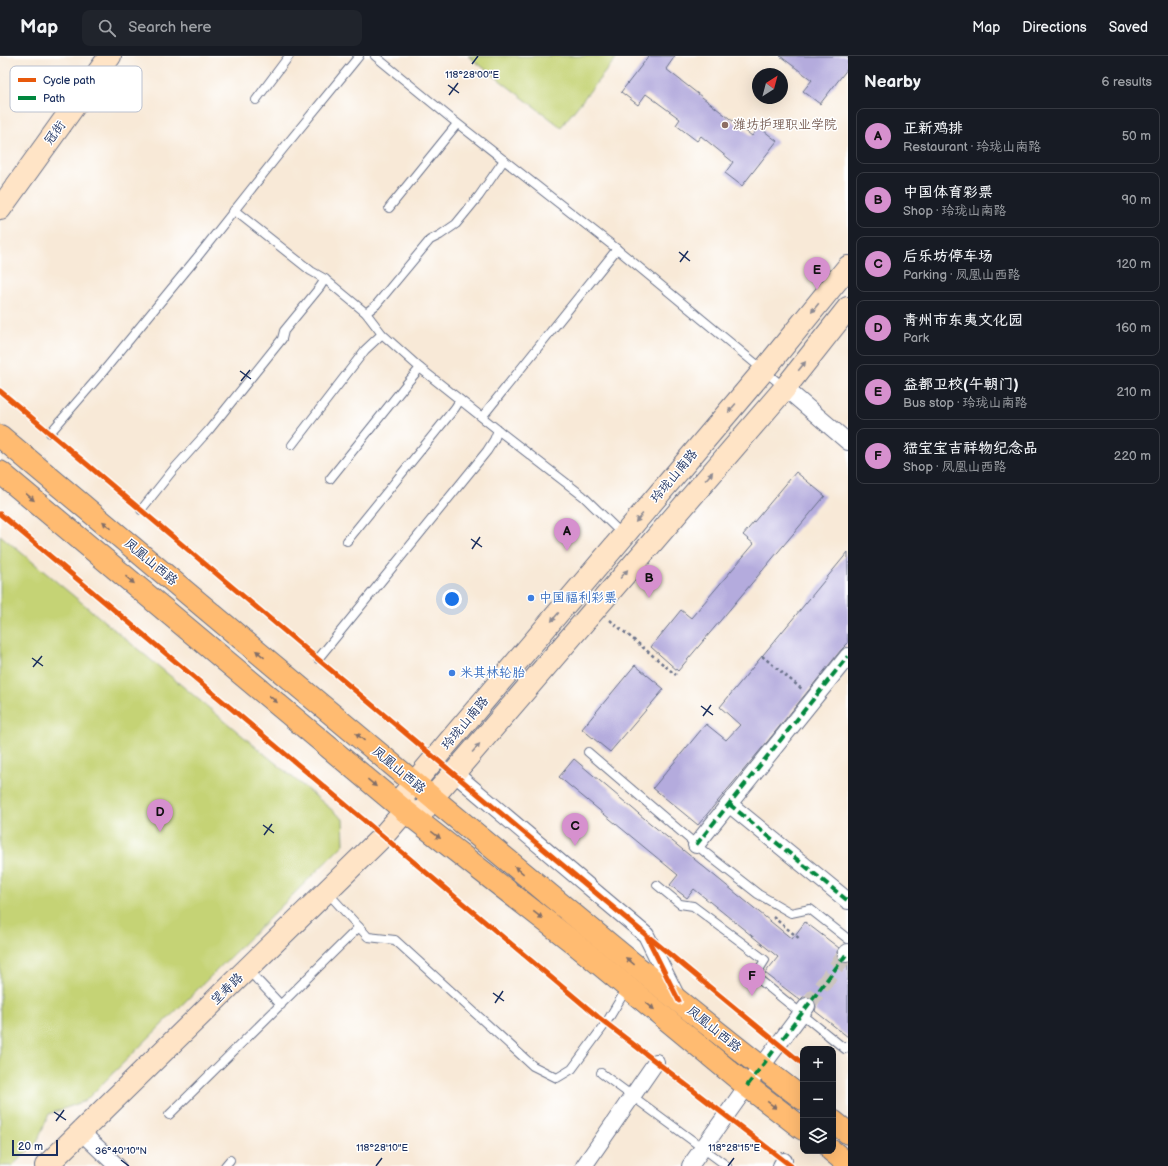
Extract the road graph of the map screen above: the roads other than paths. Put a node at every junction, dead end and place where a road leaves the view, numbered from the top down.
1 (110, 56) edge
2 (289, 56) edge
3 (359, 56) edge
4 (375, 56) edge
5 (103, 66) edge
6 (256, 100) dead end
7 (70, 112) edge
8 (458, 124) junction
9 (504, 160) junction
10 (390, 208) dead end
11 (0, 209) edge
12 (234, 210) junction
13 (617, 248) junction
14 (848, 267) edge
15 (325, 279) junction
16 (848, 308) edge
17 (366, 313) junction
18 (382, 334) junction
19 (420, 368) junction
20 (764, 370) junction
21 (785, 388) junction
22 (460, 400) junction
23 (482, 417) junction
24 (498, 430) junction
25 (50, 433) dead end
26 (0, 436) edge
27 (848, 442) edge
28 (292, 445) dead end
29 (0, 472) edge
30 (330, 479) dead end
31 (141, 510) dead end
32 (624, 536) junction
33 (347, 540) dead end
34 (848, 656) edge
35 (318, 659) dead end
36 (588, 752) dead end
37 (454, 773) junction
38 (414, 783) junction
39 (432, 798) junction
40 (729, 804) junction
41 (405, 811) junction
42 (696, 845) junction
43 (657, 885) dead end
44 (326, 891) junction
45 (848, 901) edge
46 (359, 928) junction
47 (847, 948) edge
48 (247, 969) junction
49 (627, 987) junction
50 (679, 1001) junction
51 (281, 1005) junction
52 (804, 1010) junction
53 (848, 1046) edge
54 (656, 1062) dead end
55 (761, 1067) junction
56 (601, 1072) dead end
57 (747, 1086) junction
58 (632, 1096) junction
59 (800, 1097) edge
60 (169, 1115) dead end
61 (836, 1124) edge
62 (800, 1127) edge
63 (81, 1132) junction
64 (848, 1133) edge
65 (703, 1148) junction
66 (836, 1154) edge
67 (848, 1164) edge
68 (46, 1166) edge
69 (116, 1166) edge
70 (584, 1166) edge
71 (690, 1166) edge
72 (727, 1166) edge

1 - 5 main road, 冠街
2 - 6 lane
3 - 12 lane
4 - 8 lane
7 - 11 main road, 冠街
8 - 9 lane
8 - 10 lane
9 - 13 lane
9 - 17 lane
12 - 15 lane
12 - 25 lane
13 - 20 lane
13 - 23 lane
14 -> 20 main road, 玲珑山南路
15 - 17 lane
15 - 31 lane
21 -> 16 main road, 玲珑山南路
17 - 18 lane
18 - 19 lane
18 - 28 lane
19 - 22 lane
19 - 30 lane
20 - 21 lane
20 -> 32 main road, 玲珑山南路
21 - 27 street
37 -> 21 main road, 玲珑山南路
22 - 23 lane
22 - 33 lane
23 - 24 lane
24 - 32 lane
24 - 35 lane
38 -> 26 main road, 凤凰山西路
29 -> 41 main road, 凤凰山西路
32 -> 38 main road, 玲珑山南路
34 - 40 street
36 - 42 lane
37 - 39 main road, 玲珑山南路
37 - 50 street
38 - 39 main road, 凤凰山西路
38 - 41 main road, 玲珑山南路
39 - 41 main road, 玲珑山南路
50 -> 39 main road, 凤凰山西路
40 - 42 street
40 - 45 street
41 - 44 main road, 望寿路
41 -> 49 main road, 凤凰山西路
42 - 47 lane
43 - 52 lane
44 - 46 lane
44 - 48 main road, 望寿路
46 - 49 lane
46 - 51 lane
48 - 51 lane
48 - 63 main road, 望寿路
49 -> 57 main road, 凤凰山西路
50 - 55 main road, 凤凰山西路
51 - 60 lane
52 - 53 lane
52 - 55 street
54 - 58 street
55 - 57 street
55 - 59 main road, 凤凰山西路
56 - 58 lane
57 -> 62 main road, 凤凰山西路
57 - 65 street
58 - 65 lane
58 - 70 street
61 - 64 main road
63 - 68 main road, 望寿路
63 - 69 street
65 - 71 street
65 - 72 lane
66 - 67 main road

